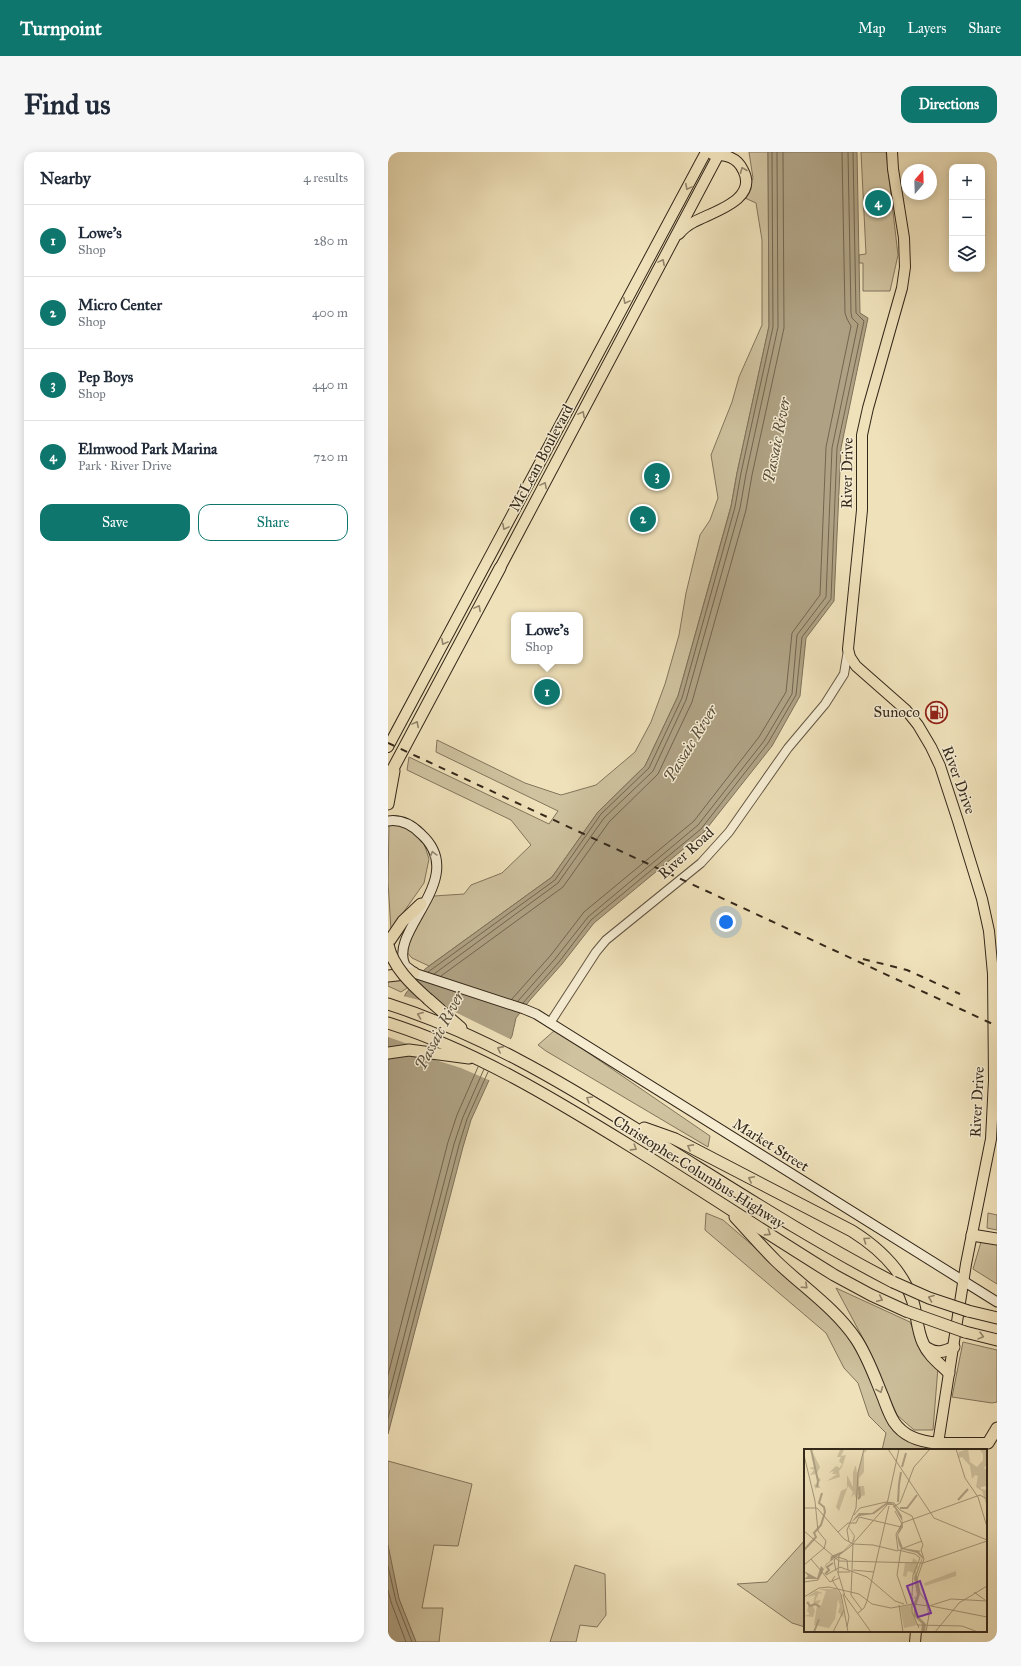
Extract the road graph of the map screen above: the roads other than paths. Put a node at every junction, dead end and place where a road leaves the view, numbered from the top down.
1 (892, 152) edge
2 (719, 153) edge
3 (704, 155) edge
4 (675, 238) junction
5 (500, 568) joint
6 (848, 649) junction
7 (388, 747) edge
8 (398, 759) junction
9 (388, 778) edge
10 (388, 804) edge
11 (390, 821) edge
12 (421, 904) junction
13 (388, 944) edge
14 (414, 973) junction
15 (388, 976) edge
16 (388, 1004) edge
17 (388, 1023) edge
18 (550, 1023) junction
19 (388, 1026) edge
20 (401, 1027) junction
21 (469, 1035) junction
22 (388, 1053) edge
23 (479, 1059) junction
24 (622, 1120) junction
25 (723, 1205) junction
26 (972, 1235) junction
27 (997, 1239) edge
28 (963, 1281) junction
29 (997, 1302) edge
30 (997, 1318) edge
31 (997, 1340) edge
32 (923, 1343) junction
33 (954, 1347) junction
34 (949, 1373) junction
35 (997, 1428) edge
36 (988, 1443) joint
37 (938, 1446) edge
38 (916, 1632) edge
39 (915, 1642) edge

1 - 6 main road, River Drive
2 - 3 main road
2 - 4 main road, McLean Boulevard
4 -> 2 main road
3 -> 7 main road, McLean Boulevard
5 -> 4 main road, McLean Boulevard
8 -> 5 highway, McLean Boulevard
6 - 18 street, River Road
6 - 26 main road, River Drive
8 - 9 highway, McLean Boulevard
8 - 10 highway
12 -> 11 main road
12 - 13 highway
12 - 14 main road
13 - 21 highway, bridge
14 - 15 highway
14 - 18 main road, Market Street
21 -> 16 highway, Christopher Columbus Highway
17 - 20 highway, Christopher Columbus Highway
18 - 28 main road, Market Street
19 - 20 highway
20 - 23 highway, Christopher Columbus Highway
24 -> 21 highway, Christopher Columbus Highway
22 - 23 highway
23 -> 25 highway, Christopher Columbus Highway
30 -> 24 highway, Christopher Columbus Highway, bridge
32 -> 24 highway
25 -> 31 highway, Christopher Columbus Highway, bridge
25 -> 37 highway
26 - 27 highway
26 - 28 main road, River Drive
28 - 29 main road, Market Street
28 - 33 main road, River Drive
32 - 33 highway
32 - 34 highway
33 - 34 main road, River Drive
34 - 37 main road, River Drive
35 - 36 highway
36 - 37 main road
38 - 39 main road

